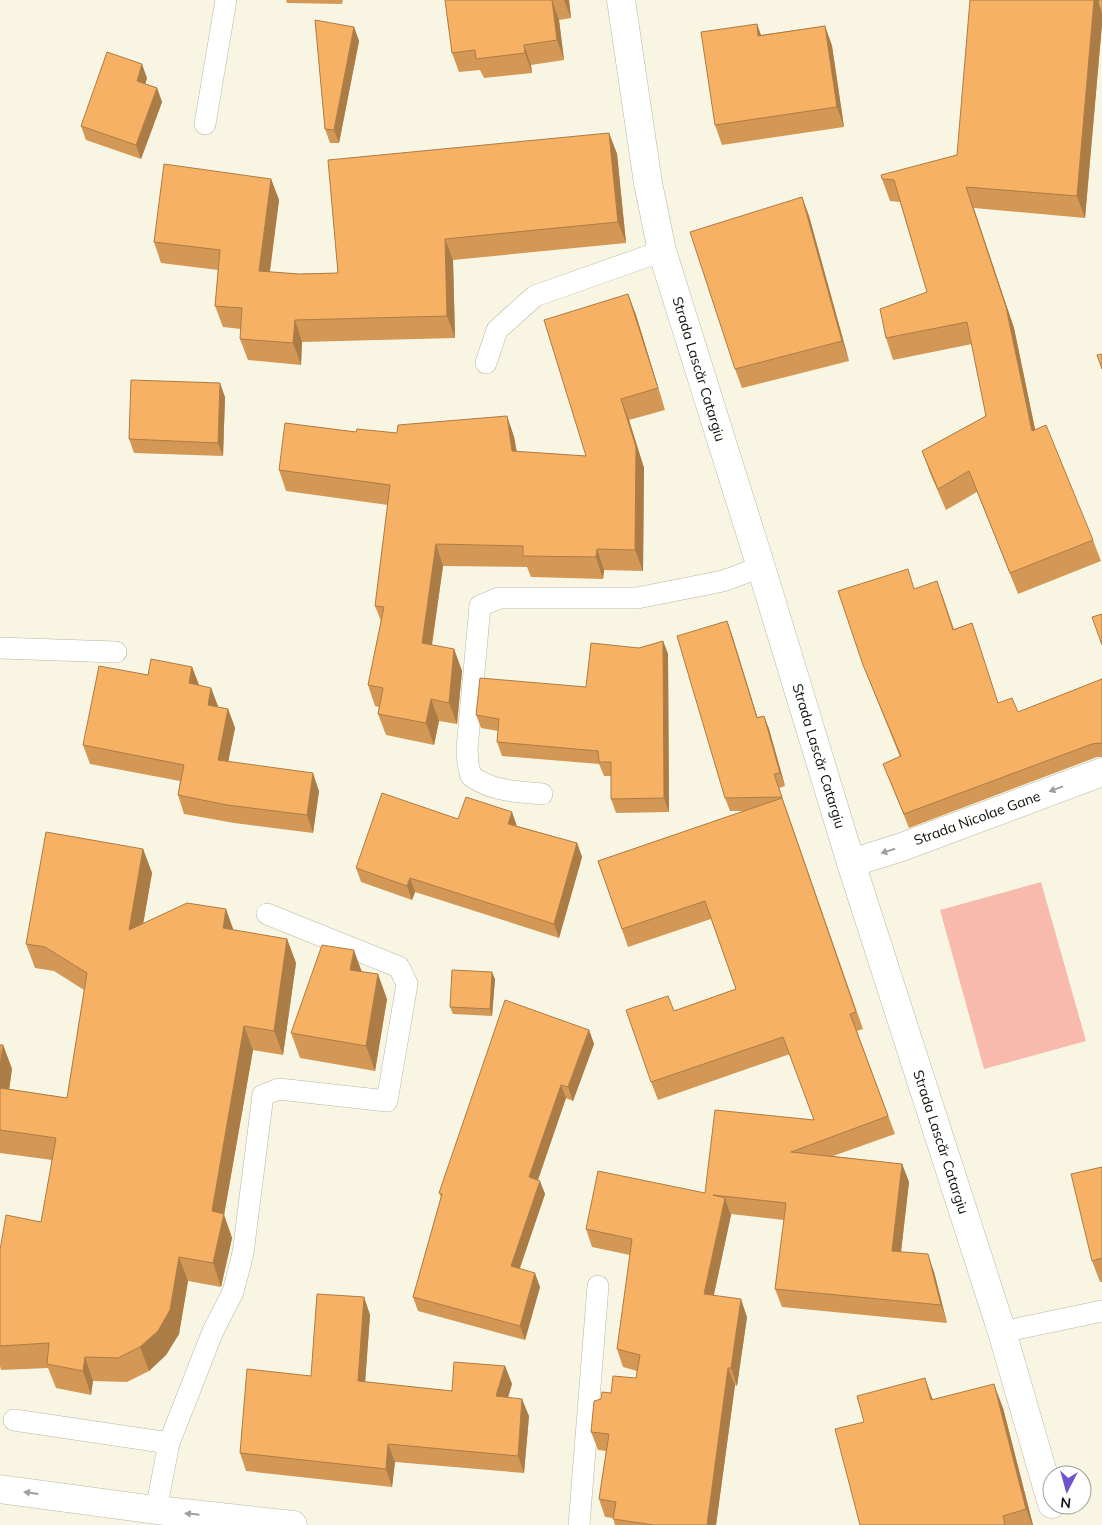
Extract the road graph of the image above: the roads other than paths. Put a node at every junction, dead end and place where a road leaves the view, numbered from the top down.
1 (226, 0) edge
2 (622, 0) edge
3 (206, 124) dead end
4 (662, 252) junction
5 (486, 364) dead end
6 (761, 567) junction
7 (0, 648) edge
8 (116, 652) dead end
9 (1102, 772) edge
10 (542, 794) dead end
11 (851, 863) junction
12 (267, 914) dead end
13 (598, 1286) dead end
14 (1102, 1311) edge
15 (1002, 1332) junction
16 (14, 1420) dead end
17 (169, 1443) junction
18 (1042, 1470) edge
19 (0, 1489) edge
20 (156, 1510) junction
21 (293, 1525) edge
22 (579, 1525) edge

1 - 3 lane
2 - 4 street, Strada Lascăr Catargiu
4 - 5 lane
4 - 6 street, Strada Lascăr Catargiu
6 - 10 lane
6 - 11 street, Strada Lascăr Catargiu
7 - 8 lane
9 -> 11 street, Strada Nicolae Gane
11 - 15 street, Strada Lascăr Catargiu
12 - 17 lane
13 - 22 lane
14 - 15 lane
15 - 18 street, Strada Lascăr Catargiu
16 - 17 lane
17 - 20 lane
20 -> 19 street
21 -> 20 street

